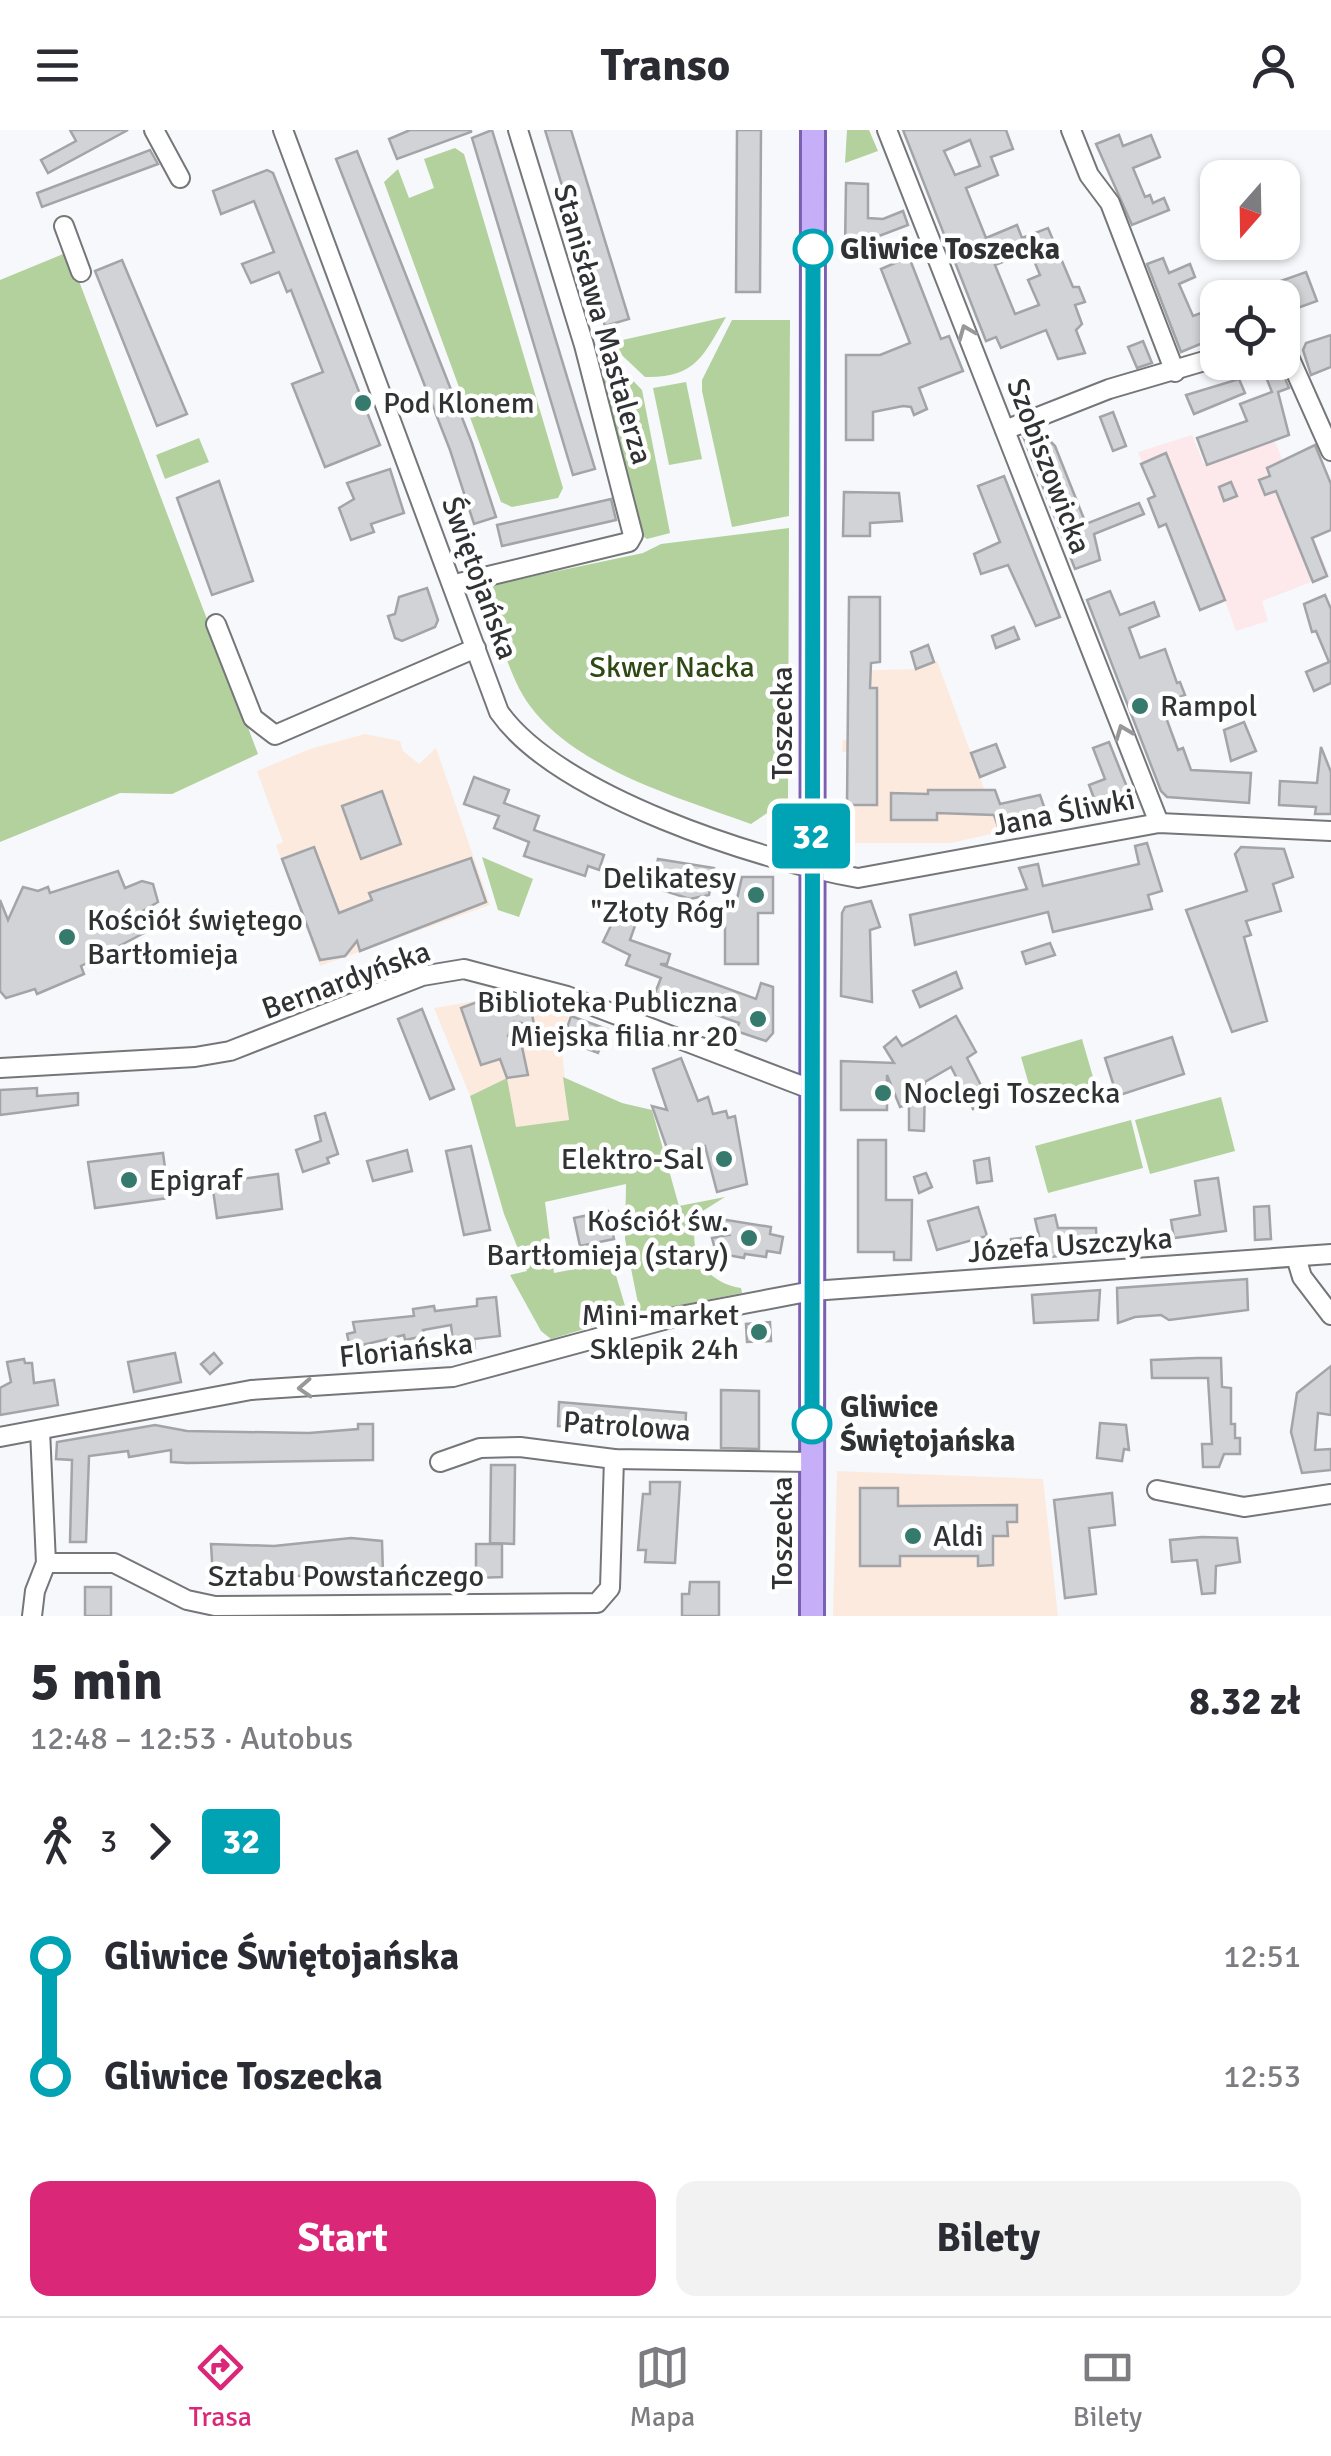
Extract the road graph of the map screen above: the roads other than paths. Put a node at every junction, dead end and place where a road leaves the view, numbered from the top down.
1 (154, 130) edge
2 (518, 130) edge
3 (812, 130) edge
4 (887, 130) edge
5 (1071, 130) edge
6 (289, 132) edge
7 (180, 178) dead end
8 (64, 226) dead end
9 (81, 272) dead end
10 (1200, 363) edge
11 (1175, 372) junction
12 (1300, 380) edge
13 (1005, 430) junction
14 (1331, 451) edge
15 (455, 584) junction
16 (216, 624) dead end
17 (476, 648) junction
18 (1159, 822) junction
19 (1331, 832) edge
20 (811, 870) junction
21 (0, 1068) edge
22 (813, 1090) junction
23 (1331, 1254) edge
24 (1296, 1257) junction
25 (812, 1291) junction
26 (1331, 1315) edge
27 (40, 1430) junction
28 (0, 1437) edge
29 (614, 1459) junction
30 (440, 1462) dead end
31 (812, 1462) junction
32 (1157, 1490) dead end
33 (1331, 1494) edge
34 (46, 1563) junction
35 (536, 1610) edge
36 (32, 1616) edge
37 (812, 1616) edge

1 - 7 street
2 - 15 street, Stanisława Mastalerza
3 - 20 main road, Toszecka
13 -> 4 street, Szobiszowicka
5 - 11 street
6 - 15 street, Świętojańska
8 - 9 street
10 - 11 street
11 - 13 street
12 - 14 street
18 -> 13 street, Szobiszowicka
15 - 17 street, Świętojańska
16 - 17 street
17 - 20 street, Świętojańska
18 - 19 street, Jana Śliwki
18 - 20 street, Jana Śliwki
20 - 22 main road, Toszecka
21 - 22 street, Bernardyńska
22 - 25 main road, Toszecka
23 - 24 street, Józefa Uszczyka
24 - 25 street, Józefa Uszczyka
24 - 26 street
25 -> 27 street, Floriańska
25 - 31 main road, Toszecka
27 - 28 street, Floriańska
27 - 34 street
29 - 30 street, Patrolowa
29 - 31 street, Patrolowa
29 - 35 street, Sztabu Powstańczego
31 - 37 main road, Toszecka
32 - 33 street
34 - 35 street, Sztabu Powstańczego
34 - 36 street

